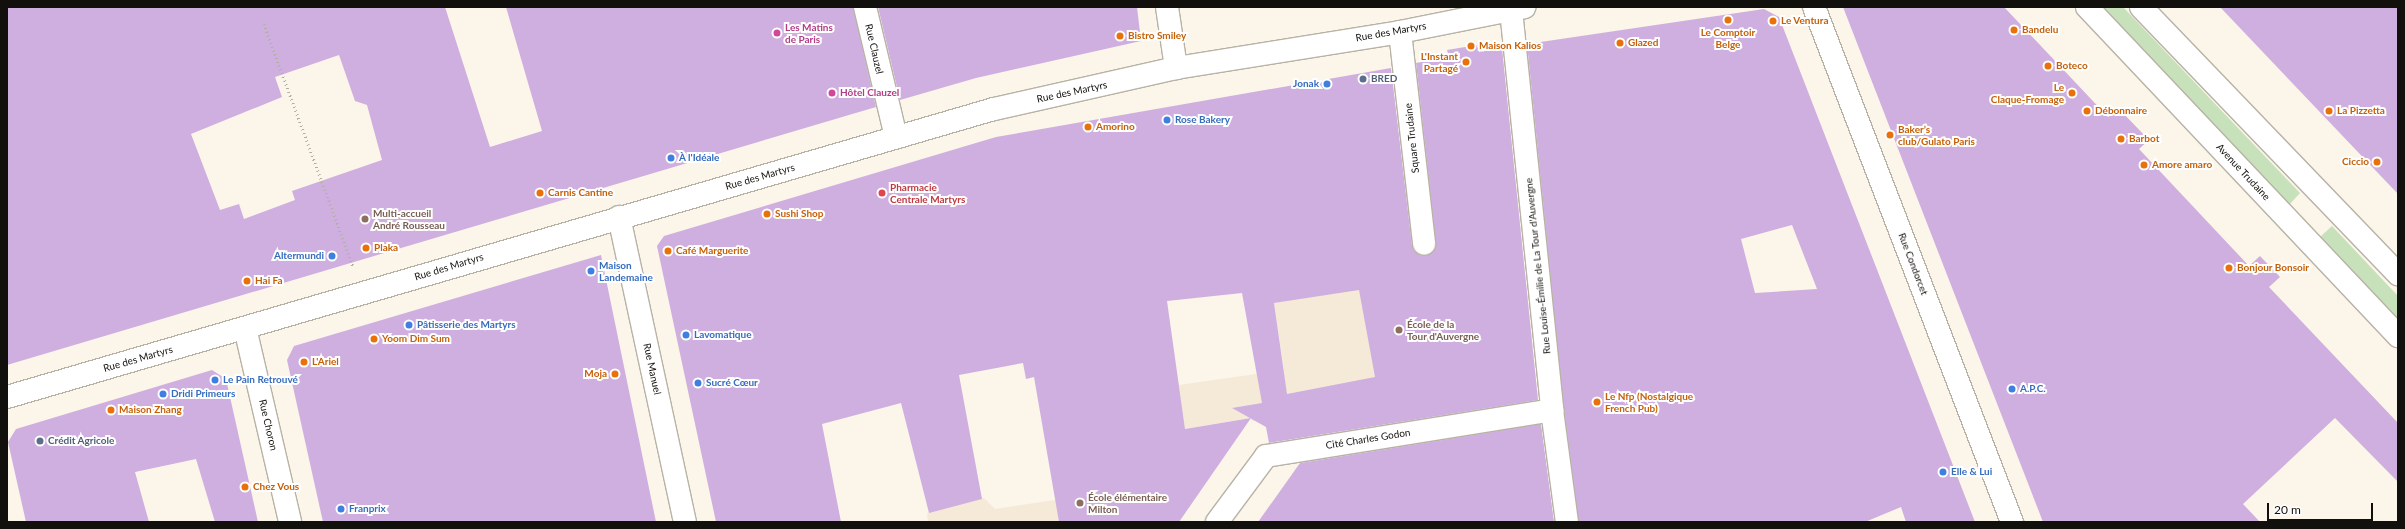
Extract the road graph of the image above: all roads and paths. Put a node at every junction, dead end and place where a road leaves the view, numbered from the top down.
1 (865, 7) edge
2 (1167, 7) edge
3 (1814, 7) edge
4 (2087, 7) edge
5 (2141, 7) edge
6 (1518, 8) edge
7 (264, 24) dead end
8 (1400, 32) junction
9 (1176, 68) junction
10 (896, 137) junction
11 (619, 217) junction
12 (1424, 244) dead end
13 (2398, 274) edge
14 (363, 293) junction
15 (244, 328) junction
16 (2398, 336) edge
17 (7, 397) edge
18 (1552, 410) junction
19 (290, 522) edge
20 (685, 522) edge
21 (1217, 522) edge
22 (1567, 522) edge
23 (2012, 522) edge

1 - 10 street, Rue Clauzel
2 - 9 street
3 - 23 street, Rue Condorcet
4 - 16 street, Avenue Trudaine
5 - 13 street
6 - 8 street, Rue des Martyrs
6 - 18 street, Rue Louise-Émilie de La Tour d'Auvergne
7 - 14 path
8 - 9 street, Rue des Martyrs
8 - 12 street, Square Trudaine
9 - 10 street, Rue des Martyrs
10 - 11 street, Rue des Martyrs
11 - 14 street, Rue des Martyrs
11 - 20 street, Rue Manuel
14 - 15 street, Rue des Martyrs
15 - 17 street, Rue des Martyrs
15 - 19 street, Rue Choron
18 - 21 street, Cité Charles Godon
18 - 22 street, Rue Louise-Émilie de La Tour d'Auvergne

